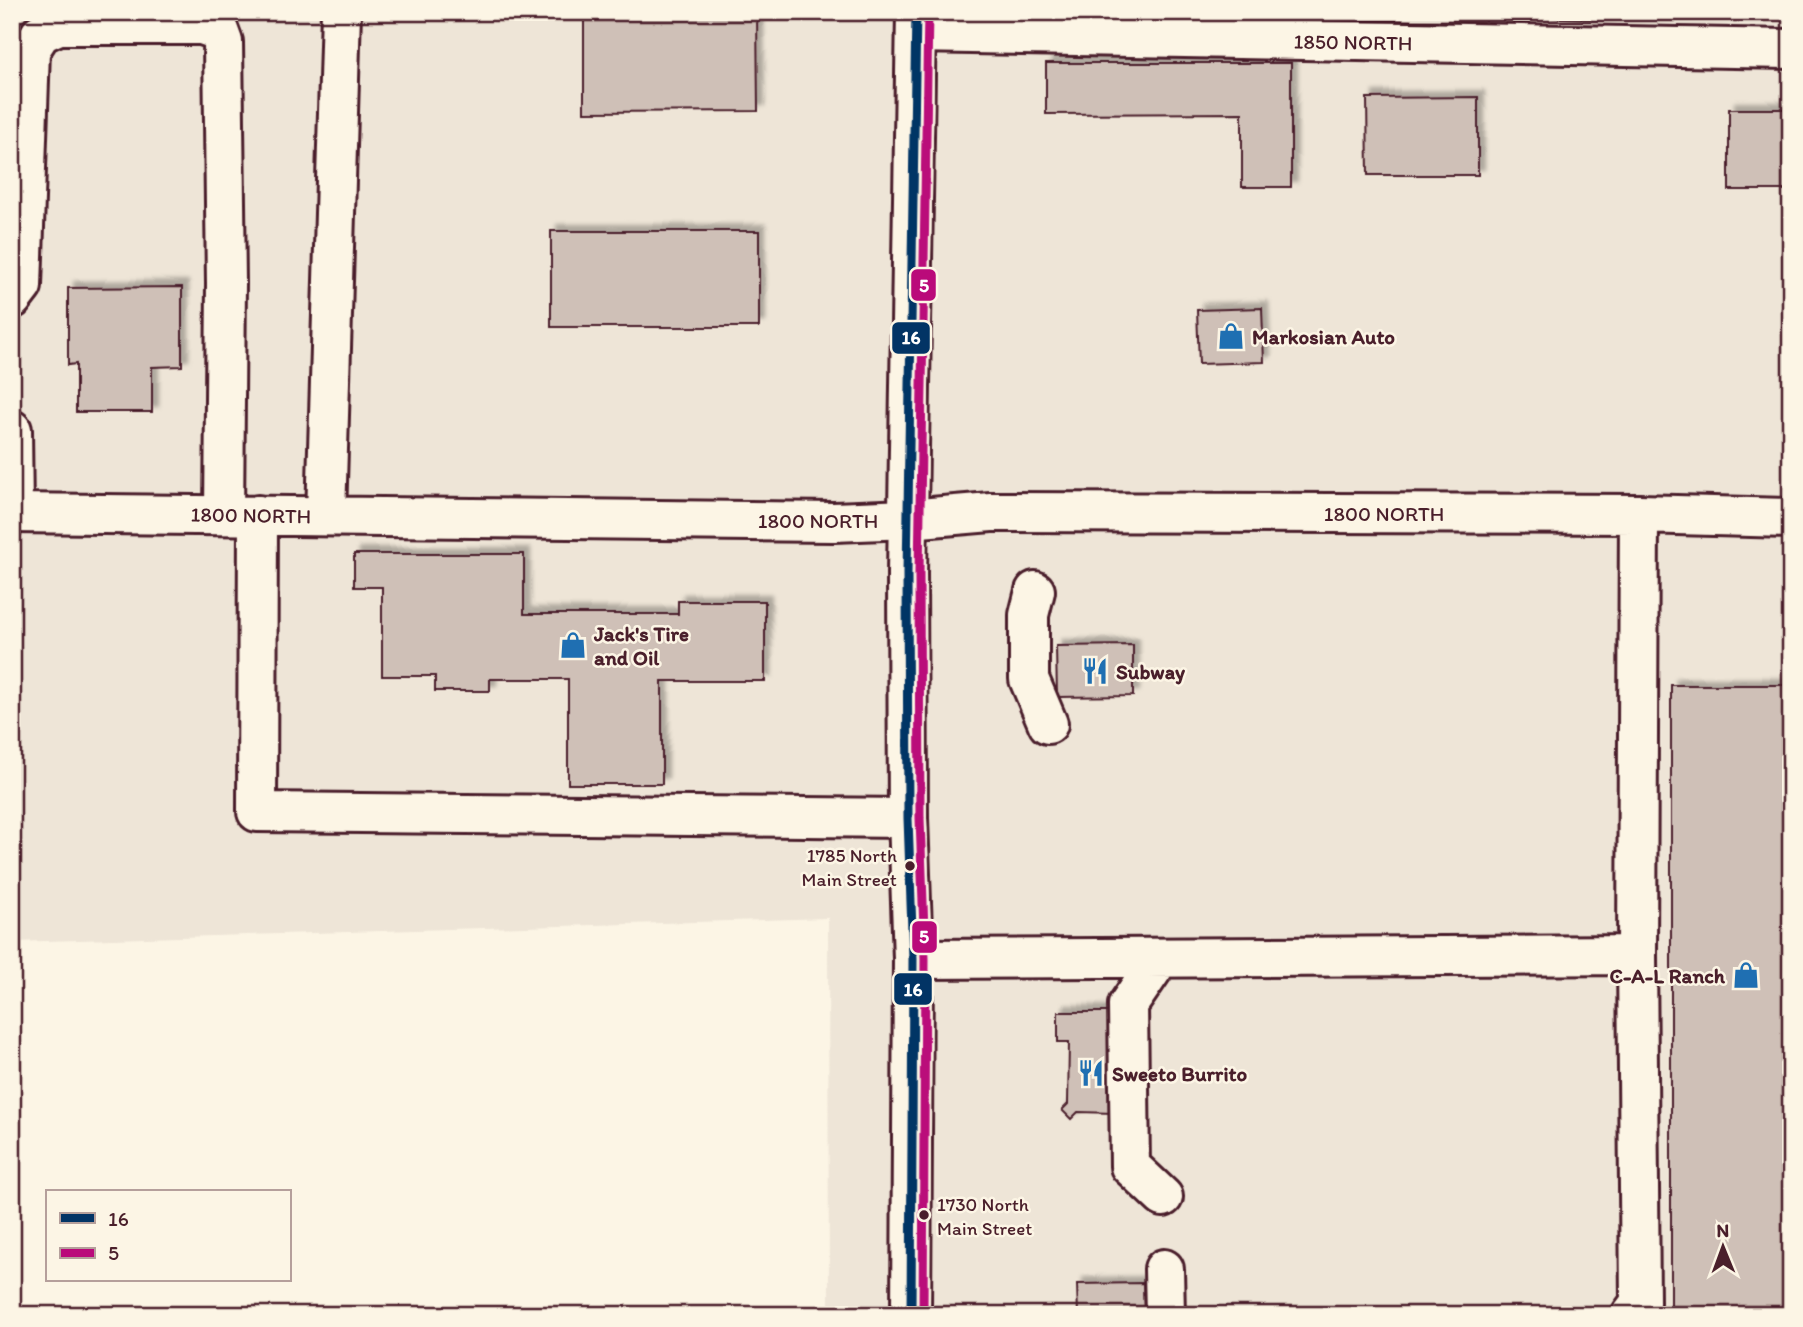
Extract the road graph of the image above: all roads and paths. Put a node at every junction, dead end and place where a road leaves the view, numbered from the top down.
1 (341, 12) edge
2 (916, 23) edge
3 (1791, 50) edge
4 (12, 299) edge
5 (12, 430) edge
6 (13, 513) edge
7 (1639, 514) junction
8 (241, 515) junction
9 (326, 516) junction
10 (1791, 517) edge
11 (908, 519) junction
12 (1035, 591) dead end
13 (1048, 724) dead end
14 (908, 818) junction
15 (1637, 955) junction
16 (1160, 958) junction
17 (912, 959) junction
18 (1163, 1197) dead end
19 (1164, 1269) dead end
20 (911, 1315) edge
21 (1165, 1315) edge
22 (1631, 1315) edge

1 - 9 street
2 - 3 street, 1850 NORTH
2 - 11 street
4 - 8 street
5 - 6 street
6 - 8 street, 1800 NORTH
7 - 10 street, 1800 NORTH
7 - 11 street, 1800 NORTH
7 - 15 street
8 - 9 street, 1800 NORTH
8 - 14 street
9 - 11 street, 1800 NORTH
11 - 14 street
12 - 13 street
14 - 17 street
15 - 16 street
15 - 22 street
16 - 17 street
16 - 18 street
17 - 20 street
19 - 21 street

